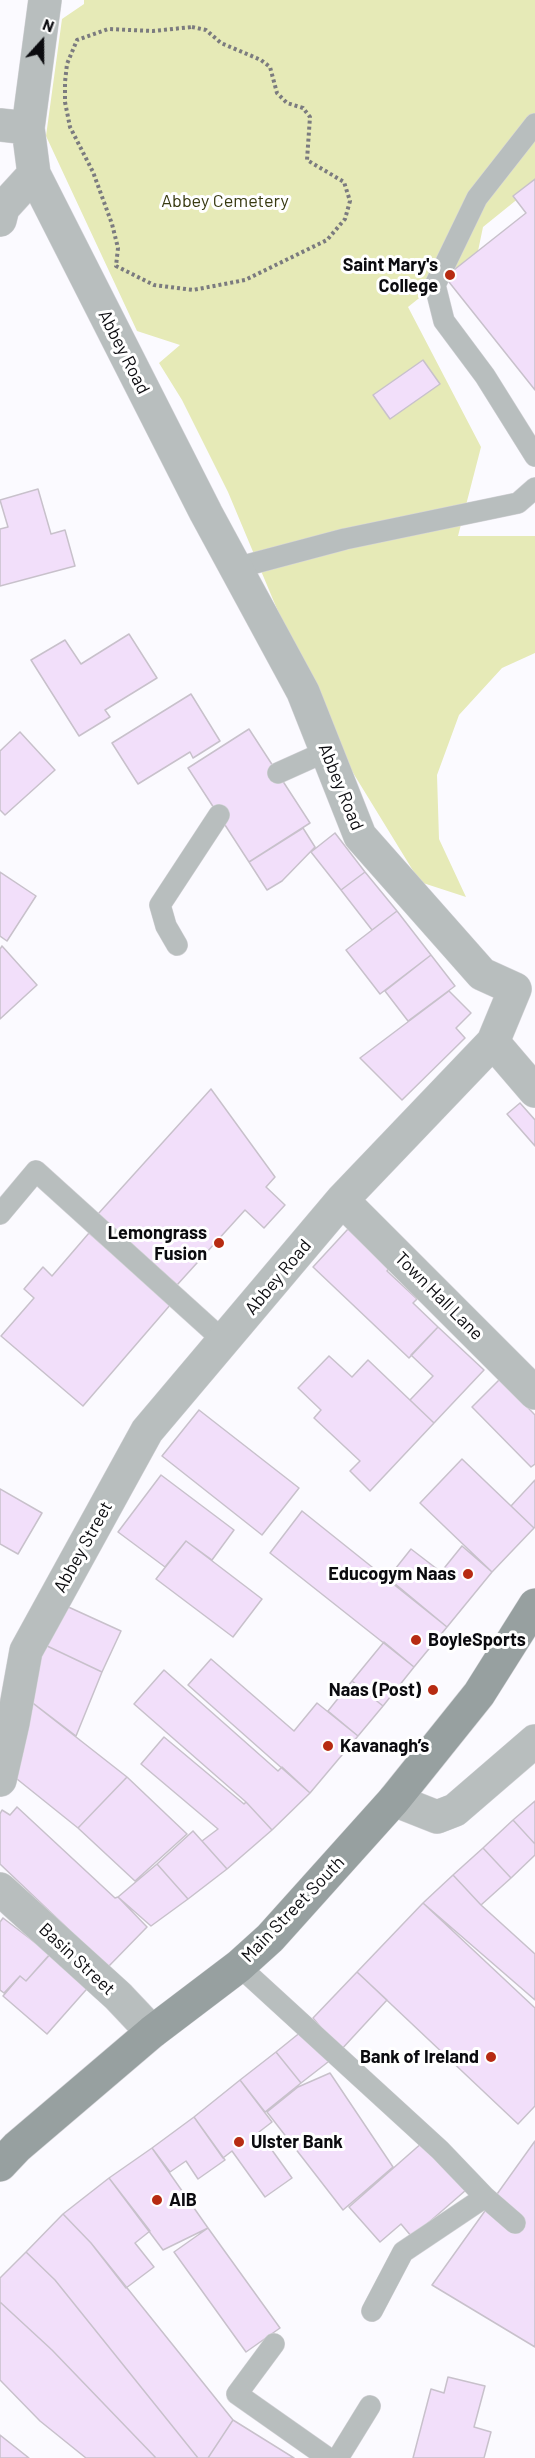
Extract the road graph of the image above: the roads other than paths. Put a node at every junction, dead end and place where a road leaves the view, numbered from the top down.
1 (50, 10) edge
2 (535, 124) edge
3 (14, 126) edge
4 (34, 174) junction
5 (0, 220) edge
6 (535, 456) edge
7 (535, 488) edge
8 (236, 568) junction
9 (327, 751) junction
10 (278, 773) dead end
11 (219, 815) dead end
12 (177, 945) dead end
13 (525, 988) edge
14 (494, 1042) junction
15 (535, 1091) edge
16 (342, 1200) junction
17 (0, 1214) edge
18 (225, 1342) junction
19 (535, 1393) edge
20 (535, 1605) edge
21 (535, 1741) edge
22 (0, 1780) edge
23 (394, 1800) junction
24 (0, 1889) edge
25 (239, 1966) junction
26 (152, 2032) junction
27 (0, 2165) edge
28 (485, 2197) junction
29 (515, 2223) dead end
30 (372, 2311) dead end
31 (274, 2344) dead end
32 (370, 2406) dead end
33 (328, 2458) edge
34 (338, 2458) edge

1 - 3 street, Abbey Road
2 - 6 lane
3 - 4 street, Abbey Road
4 - 5 street
4 - 8 street, Abbey Road
7 - 8 lane
8 - 9 street, Abbey Road
9 - 10 lane
9 - 13 street, Abbey Road
11 - 12 lane
13 - 14 street, Abbey Road
14 - 15 street
14 - 16 street, Abbey Road
16 - 18 street, Abbey Road
16 - 19 street, Town Hall Lane
17 - 18 lane
18 - 22 street, Abbey Street
20 - 23 main road, Main Street South
21 - 23 street
23 - 25 main road, Main Street South
24 - 26 street, Basin Street
25 - 26 main road, Main Street South
25 - 28 lane
26 - 27 main road, Main Street South
28 - 29 lane
28 - 30 lane
31 - 33 lane
32 - 34 lane

